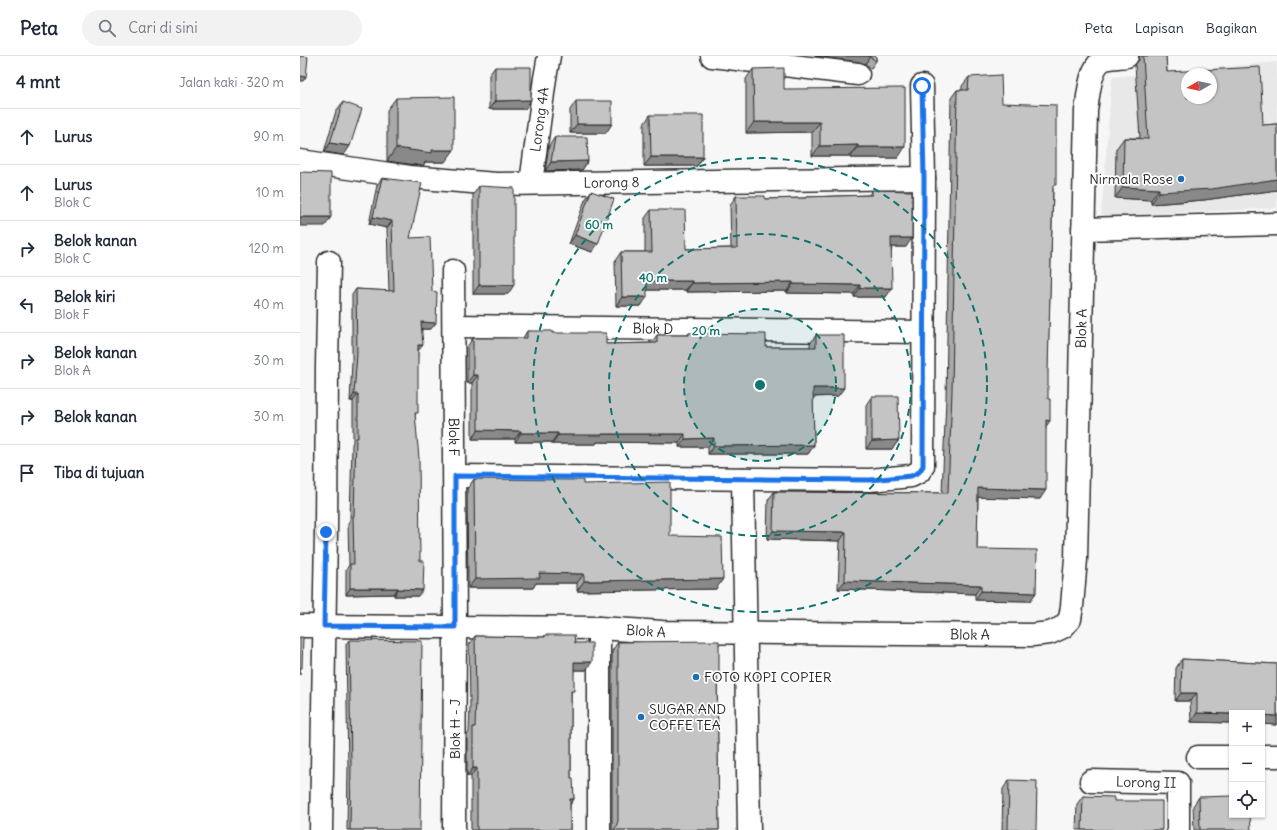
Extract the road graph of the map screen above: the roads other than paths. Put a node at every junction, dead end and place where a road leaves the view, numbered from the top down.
1 (549, 56) edge
2 (721, 56) edge
3 (1127, 56) edge
4 (858, 74) dead end
5 (922, 86) dead end
6 (300, 161) edge
7 (924, 178) junction
8 (531, 183) junction
9 (1277, 224) edge
10 (1083, 229) junction
11 (330, 262) dead end
12 (453, 271) dead end
13 (454, 326) junction
14 (923, 332) junction
15 (455, 476) junction
16 (743, 479) junction
17 (300, 626) edge
18 (324, 626) junction
19 (455, 627) junction
20 (599, 628) junction
21 (746, 633) junction
22 (1265, 756) edge
23 (1277, 756) edge
24 (1229, 757) edge
25 (1198, 758) dead end
26 (1091, 781) dead end
27 (321, 830) edge
28 (454, 830) edge
29 (599, 830) edge
30 (749, 830) edge
31 (1178, 830) edge

1 - 8 street, Lorong 4A
2 - 4 street
3 - 10 street, Blok A
5 - 7 street
6 - 8 street, Lorong 8
7 - 8 street, Lorong 8
7 - 14 street
9 - 10 street
10 - 21 street, Blok A
11 - 18 street
12 - 13 street, Blok F
13 - 14 street, Blok D
13 - 15 street, Blok F
14 - 16 street
15 - 16 street
15 - 19 street, Blok F
16 - 21 street
17 - 18 street, Blok A
18 - 19 street, Blok A
18 - 27 street
19 - 20 street, Blok A
19 - 28 street, Blok H - J
20 - 21 street, Blok A
20 - 29 street
21 - 30 street
22 - 23 street
24 - 25 street
26 - 31 street, Lorong II

